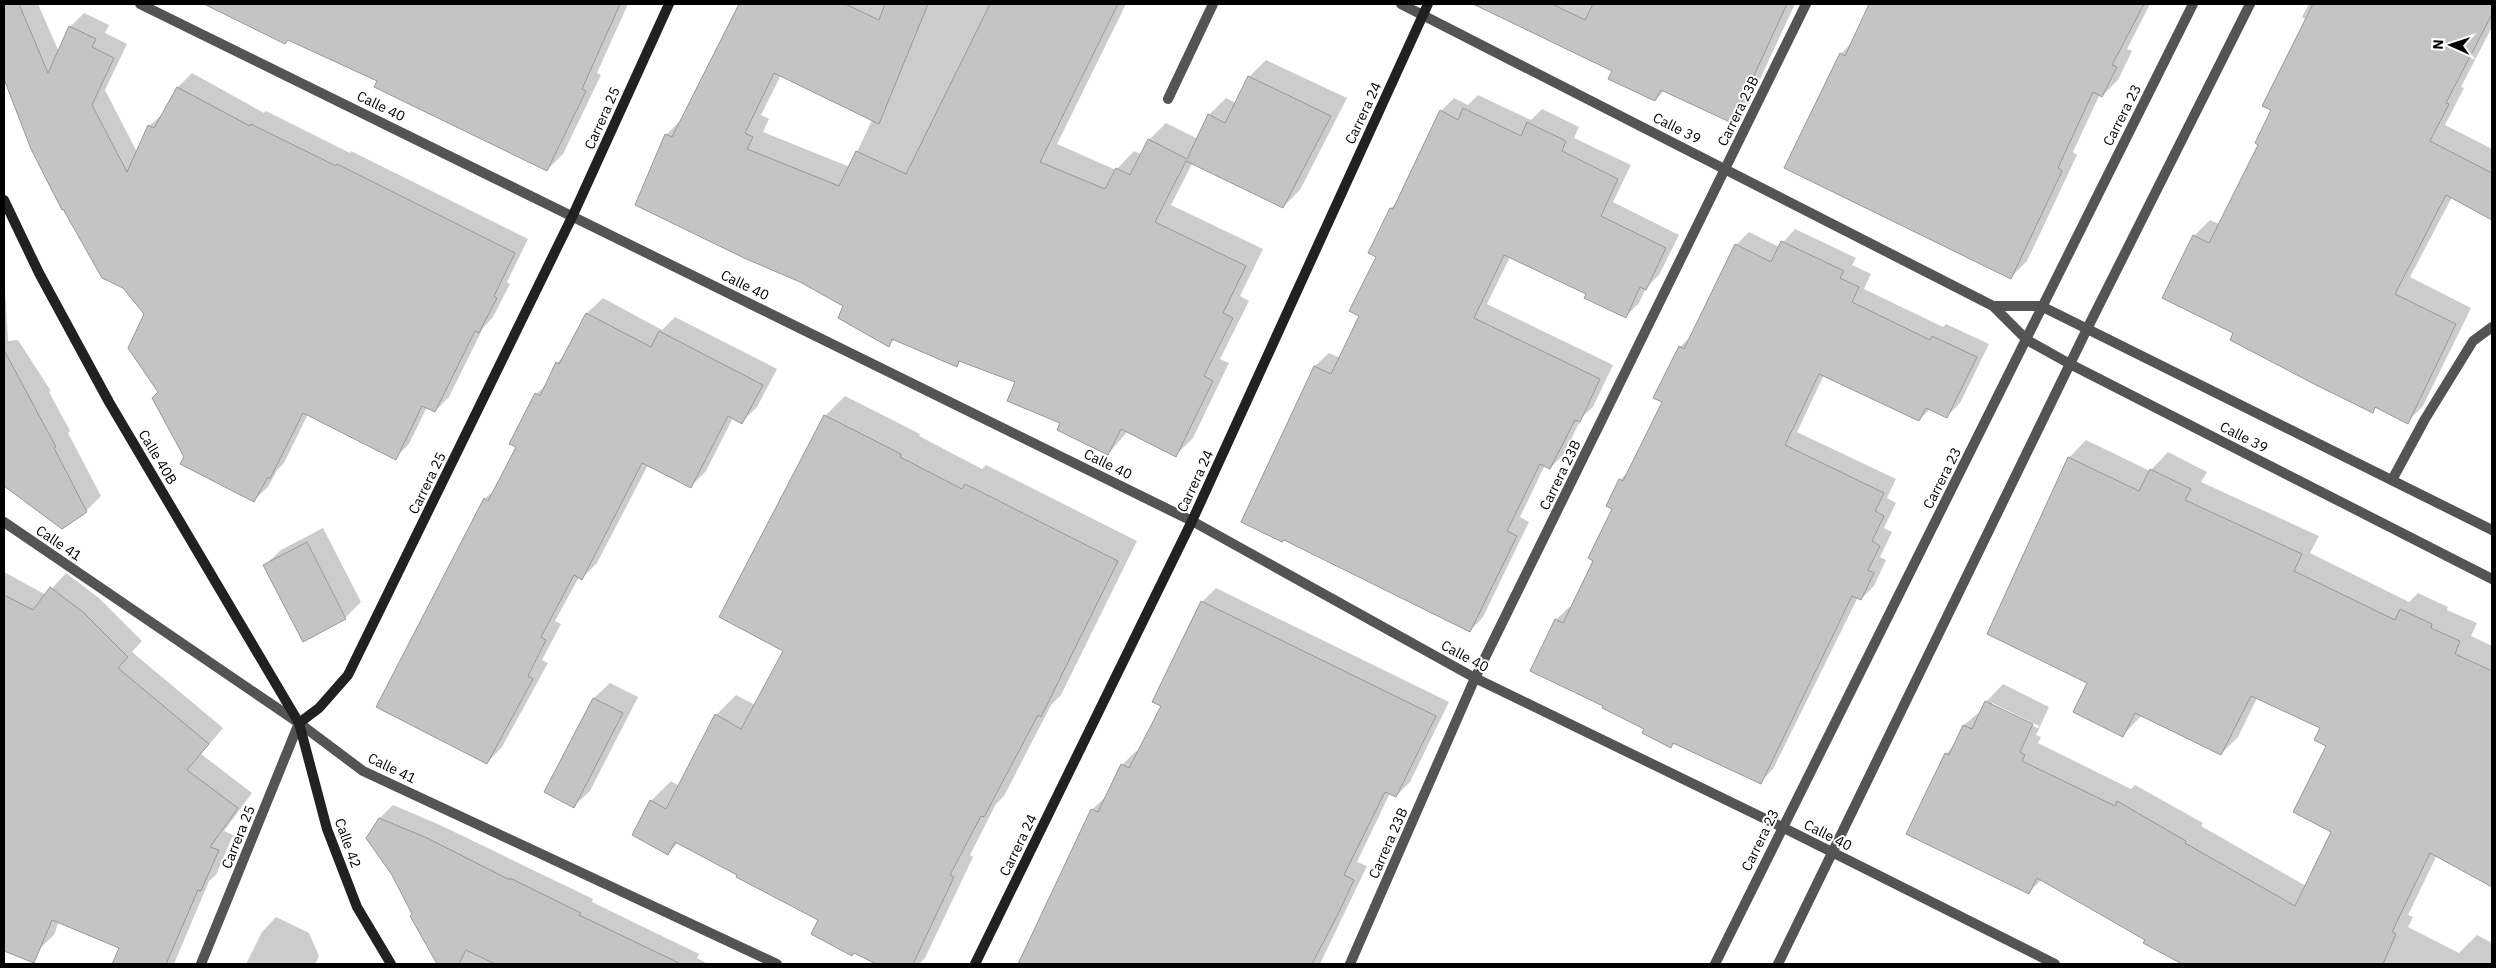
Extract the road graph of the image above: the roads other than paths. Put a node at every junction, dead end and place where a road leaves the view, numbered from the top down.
1 (140, 4) edge
2 (668, 4) edge
3 (1213, 4) edge
4 (1401, 4) edge
5 (1428, 4) edge
6 (1806, 4) edge
7 (2193, 4) edge
8 (2250, 4) edge
9 (1423, 15) junction
10 (1168, 99) dead end
11 (1726, 168) junction
12 (4, 200) edge
13 (573, 215) junction
14 (1993, 306) junction
15 (2042, 306) junction
16 (2492, 328) edge
17 (2087, 329) junction
18 (2027, 340) junction
19 (2070, 364) junction
20 (2392, 480) junction
21 (1192, 521) junction
22 (4, 522) edge
23 (2492, 530) edge
24 (2492, 579) edge
25 (1476, 678) junction
26 (299, 722) junction
27 (1782, 826) junction
28 (1833, 854) junction
29 (201, 964) edge
30 (391, 964) edge
31 (777, 964) edge
32 (975, 964) edge
33 (1350, 964) edge
34 (1715, 964) edge
35 (1778, 964) edge
36 (2056, 964) edge

1 - 13 street, Calle 40
2 - 13 street, Carrera 25
3 - 10 street
4 - 9 street, Calle 39
5 - 9 street, Carrera 24
6 - 11 street, Carrera 23B
7 - 15 street, Carrera 23
8 - 17 street
9 - 11 street, Calle 39
9 - 21 street, Carrera 24
11 - 14 street, Calle 39
11 - 25 street, Carrera 23B
12 - 26 street, Calle 40B
13 - 21 street, Calle 40
13 - 26 street, Carrera 25
14 - 15 street, Calle 39
14 - 18 street, Calle 39
15 - 17 street, Calle 39
15 - 18 street, Carrera 23
16 - 20 street
17 - 19 street
17 - 20 street, Calle 39
18 - 19 street, Calle 39
18 - 27 street, Carrera 23
19 - 24 street, Calle 39
19 - 28 street
20 - 23 street, Calle 39
21 - 25 street, Calle 40
21 - 32 street, Carrera 24
22 - 26 street, Calle 41
25 - 27 street, Calle 40
25 - 33 street, Carrera 23B
26 - 29 street, Carrera 25
26 - 30 street, Calle 42
26 - 31 street, Calle 41
27 - 28 street, Calle 40
27 - 34 street, Carrera 23
28 - 35 street
28 - 36 street, Calle 40

